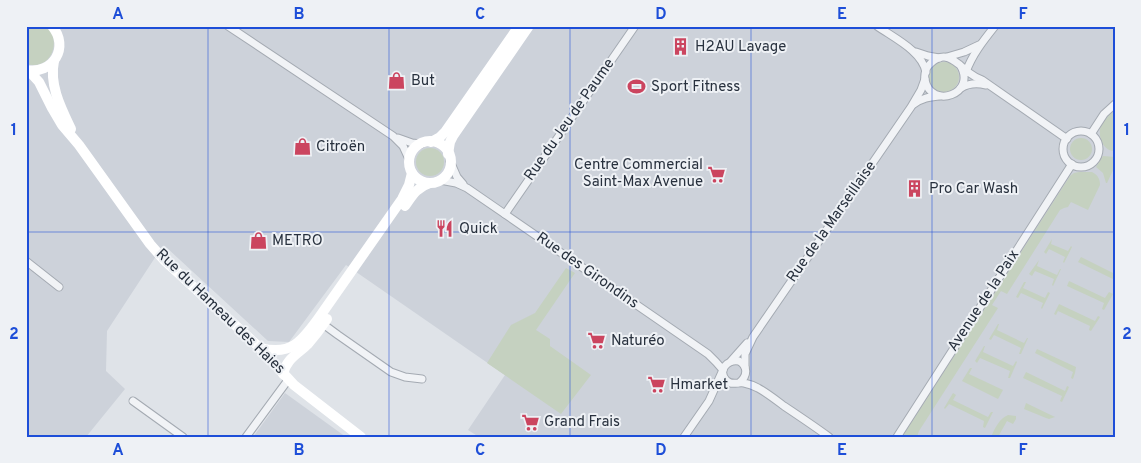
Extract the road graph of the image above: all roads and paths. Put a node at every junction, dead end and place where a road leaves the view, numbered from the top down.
1 (228, 26) edge
2 (519, 26) edge
3 (528, 26) edge
4 (635, 26) edge
5 (877, 26) edge
6 (995, 26) edge
7 (53, 27) edge
8 (983, 41) junction
9 (913, 51) junction
10 (942, 58) junction
11 (54, 61) junction
12 (28, 70) edge
13 (966, 74) junction
14 (925, 76) junction
15 (992, 87) junction
16 (961, 88) junction
17 (939, 96) junction
18 (1115, 104) edge
19 (911, 106) junction
20 (1091, 134) junction
21 (393, 136) junction
22 (1067, 139) junction
23 (426, 143) junction
24 (78, 145) junction
25 (449, 157) junction
26 (410, 159) junction
27 (1072, 164) junction
28 (412, 173) junction
29 (435, 182) junction
30 (467, 188) junction
31 (505, 214) junction
32 (26, 261) edge
33 (59, 287) dead end
34 (322, 320) junction
35 (753, 337) junction
36 (260, 348) junction
37 (708, 354) junction
38 (730, 361) junction
39 (746, 369) junction
40 (723, 371) junction
41 (286, 377) junction
42 (422, 380) dead end
43 (731, 383) junction
44 (739, 383) junction
45 (760, 390) junction
46 (133, 401) dead end
47 (708, 401) junction
48 (183, 437) edge
49 (246, 437) edge
50 (361, 437) edge
51 (684, 437) edge
52 (829, 437) edge
53 (897, 437) edge

1 - 21 street
2 - 23 street
3 - 25 street
4 - 31 street, Rue du Jeu de Paume
5 - 9 street
6 - 8 street
7 - 11 street, Rue du Hameau des Haies
8 - 10 street
8 - 13 street
9 - 10 street
9 - 14 street
10 - 13 street
10 - 14 street
11 - 12 street
11 - 24 street, Rue du Hameau des Haies
12 - 24 street, Rue du Hameau des Haies
13 - 15 street
13 - 16 street
14 - 17 street
14 - 19 street, Rue de la Marseillaise
15 - 16 street
15 - 22 street
16 - 17 street
17 - 19 street
18 - 20 street
19 - 35 street, Rue de la Marseillaise
20 - 22 street
20 - 27 street
21 - 23 street
21 - 26 street
22 - 27 street
23 - 25 street
23 - 26 street
24 - 36 street, Rue du Hameau des Haies
25 - 29 street
25 - 30 street, Rue des Girondins
26 - 28 street
27 - 53 street, Avenue de la Paix
28 - 29 street
28 - 34 street
29 - 30 street, Rue des Girondins
29 - 34 street
30 - 31 street, Rue des Girondins
31 - 37 street, Rue des Girondins
32 - 33 street
34 - 36 street
34 - 41 street
34 - 42 street
35 - 38 street, Rue de la Marseillaise
35 - 39 street, Rue de la Marseillaise
36 - 41 street, Rue du Hameau des Haies
37 - 38 street, Rue des Girondins
37 - 40 street, Rue des Girondins
38 - 39 street
38 - 40 street
39 - 44 street
39 - 45 street
40 - 43 street
40 - 47 street
41 - 49 street
41 - 50 street, Rue du Hameau des Haies
43 - 44 street
43 - 47 street
44 - 45 street
45 - 52 street
46 - 48 street
47 - 51 street

